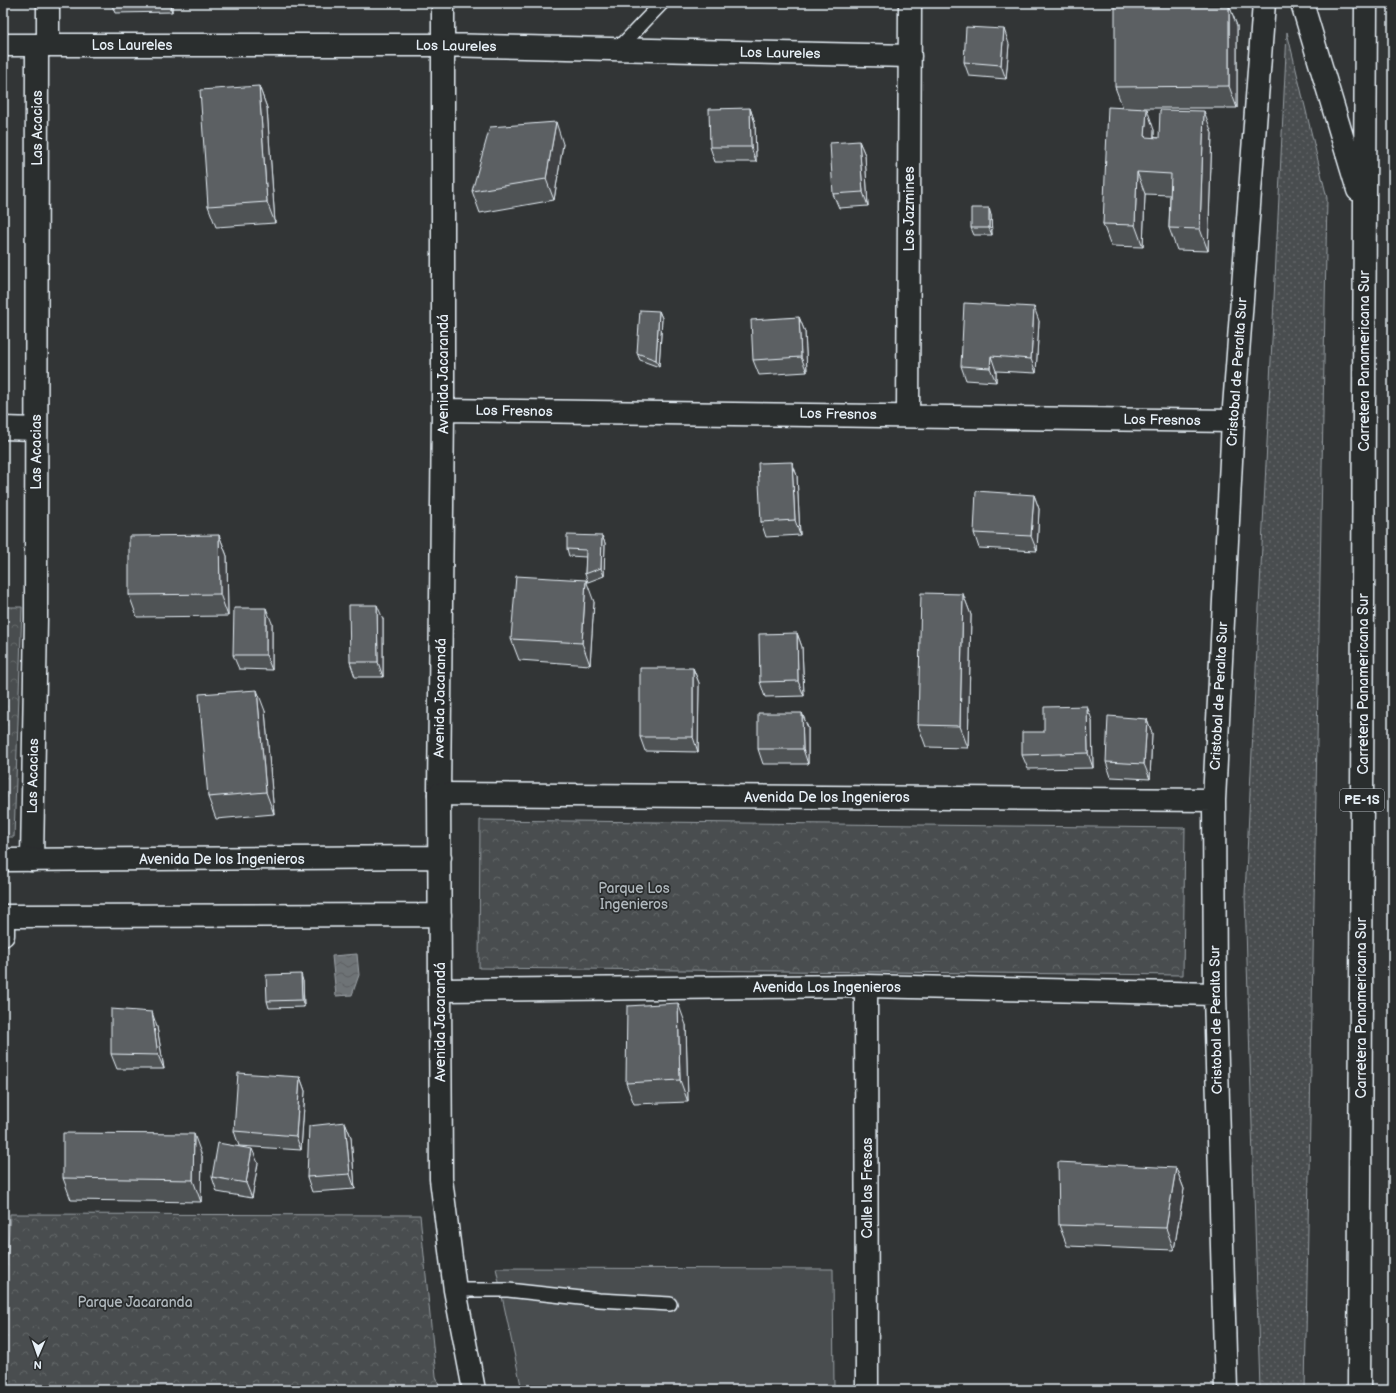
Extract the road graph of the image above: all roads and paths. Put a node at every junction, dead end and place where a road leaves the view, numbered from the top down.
1 (48, 3) edge
2 (443, 3) edge
3 (662, 3) edge
4 (910, 3) edge
5 (1264, 3) edge
6 (1302, 3) edge
7 (1366, 3) edge
8 (3, 45) edge
9 (42, 45) junction
10 (443, 45) junction
11 (618, 49) junction
12 (910, 56) junction
13 (1365, 210) junction
14 (443, 410) junction
15 (908, 415) junction
16 (1233, 421) junction
17 (3, 428) edge
18 (36, 429) junction
19 (439, 794) junction
20 (1214, 800) junction
21 (440, 857) junction
22 (3, 860) edge
23 (32, 860) junction
24 (3, 916) edge
25 (440, 916) junction
26 (3, 935) edge
27 (866, 986) junction
28 (440, 990) junction
29 (1215, 994) junction
30 (455, 1290) junction
31 (670, 1304) dead end
32 (474, 1390) edge
33 (867, 1390) edge
34 (1226, 1390) edge
35 (1359, 1390) edge

1 - 9 main road, Las Acacias
2 - 10 main road, Avenida Jacarandá
3 - 11 lane
4 - 12 main road, Los Jazmines
5 - 16 main road, Cristobal de Peralta Sur
6 - 13 main road
7 - 13 main road, Carretera Panamericana Sur / PE-1S
8 - 9 main road, Los Laureles
9 - 10 main road, Los Laureles
9 - 18 main road, Las Acacias
10 - 11 main road, Los Laureles
10 - 14 main road, Avenida Jacarandá
11 - 12 main road, Los Laureles
12 - 15 main road, Los Jazmines
13 - 35 main road, Carretera Panamericana Sur / PE-1S
14 - 15 main road, Los Fresnos
14 - 19 main road, Avenida Jacarandá
15 - 16 main road, Los Fresnos
16 - 20 main road, Cristobal de Peralta Sur
17 - 18 main road
18 - 23 main road, Las Acacias
19 - 20 main road, Avenida De los Ingenieros
19 - 21 main road, Avenida Jacarandá
20 - 29 main road, Cristobal de Peralta Sur
21 - 23 main road, Avenida De los Ingenieros
21 - 25 main road, Avenida Jacarandá
22 - 23 main road, Avenida De los Ingenieros
24 - 25 main road
24 - 26 main road
25 - 28 main road, Avenida Jacarandá
27 - 28 main road, Avenida Los Ingenieros
27 - 29 main road, Avenida Los Ingenieros
27 - 33 main road, Calle las Fresas
28 - 30 main road, Avenida Jacarandá
29 - 34 main road, Cristobal de Peralta Sur
30 - 31 lane
30 - 32 main road, Avenida Jacarandá

